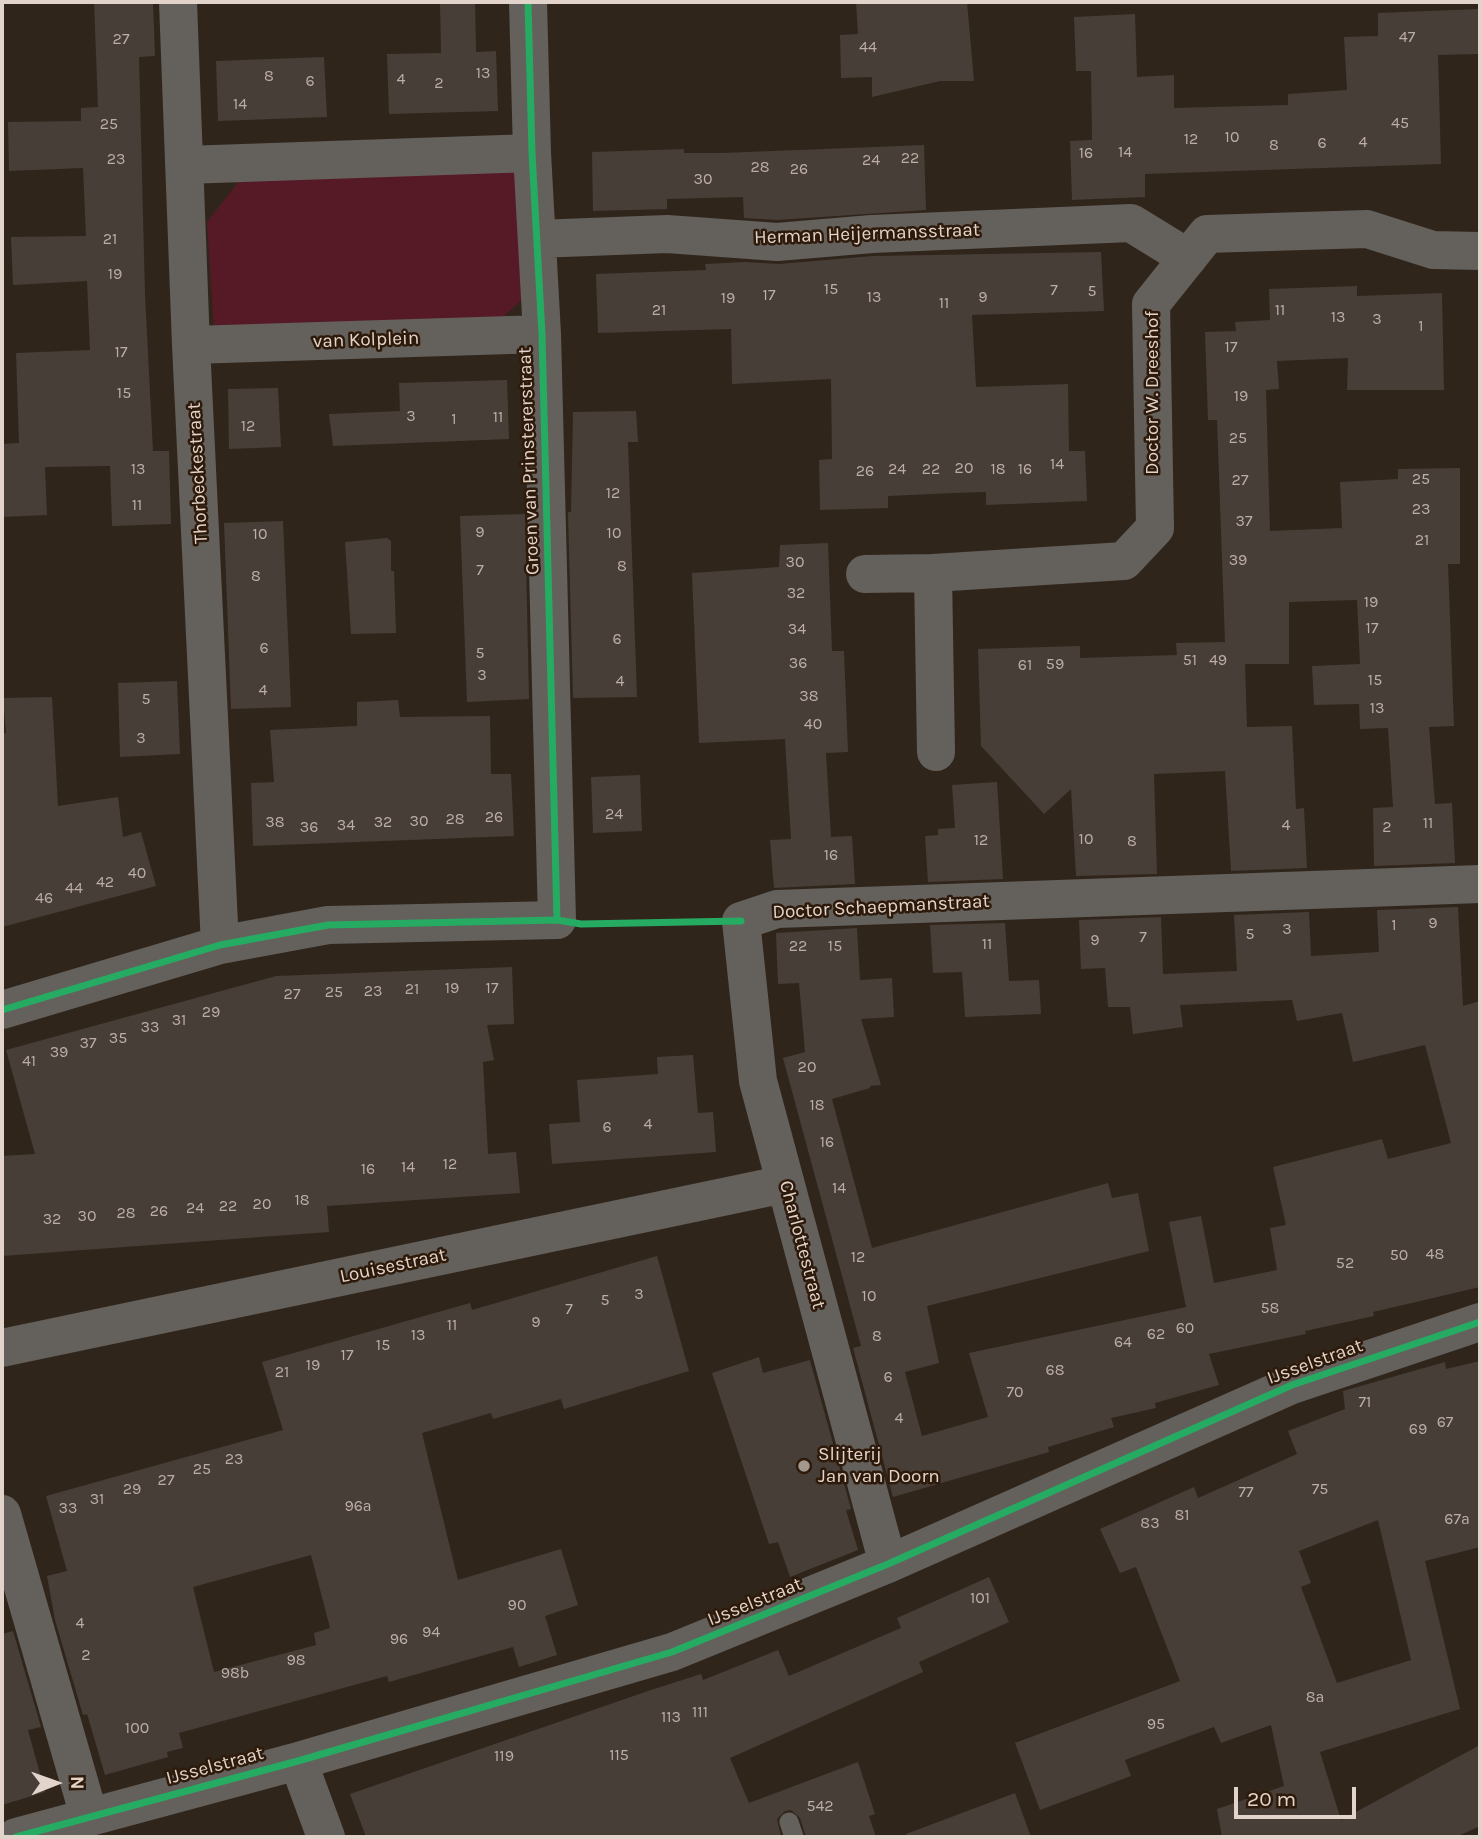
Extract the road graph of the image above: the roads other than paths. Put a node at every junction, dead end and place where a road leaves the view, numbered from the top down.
1 (178, 2) edge
2 (528, 2) edge
3 (532, 153) junction
4 (185, 164) junction
5 (537, 239) junction
6 (1480, 251) edge
7 (1188, 258) junction
8 (542, 334) junction
9 (191, 345) junction
10 (933, 573) junction
11 (865, 574) dead end
12 (936, 752) dead end
13 (1480, 884) edge
14 (741, 921) joint
15 (220, 945) junction
16 (2, 1010) edge
17 (785, 1184) junction
18 (1480, 1322) edge
19 (2, 1348) edge
20 (2, 1514) edge
21 (888, 1564) junction
22 (298, 1761) junction
23 (89, 1816) junction
24 (16, 1837) edge
25 (326, 1837) edge

1 - 4 street, Thorbeckestraat
2 - 3 street, Groen van Prinstererstraat
3 - 4 street
3 - 5 street, Groen van Prinstererstraat
4 - 9 street, Thorbeckestraat
5 - 7 street, Herman Heijermansstraat
5 - 8 street, Groen van Prinstererstraat
6 - 7 street, Doctor W. Dreeshof
7 - 10 street, Doctor W. Dreeshof
8 - 9 street, van Kolplein
8 - 15 street, Groen van Prinstererstraat
9 - 15 street, Thorbeckestraat
10 - 11 street, Doctor W. Dreeshof
10 - 12 street
13 - 14 street, Doctor Schaepmanstraat
14 - 17 street, Charlottestraat
15 - 16 street
17 - 19 street, Louisestraat
17 - 21 street, Charlottestraat
18 - 21 street, IJsselstraat
20 - 23 street
21 - 22 street, IJsselstraat
22 - 23 street, IJsselstraat
22 - 25 street
23 - 24 street, IJsselstraat

